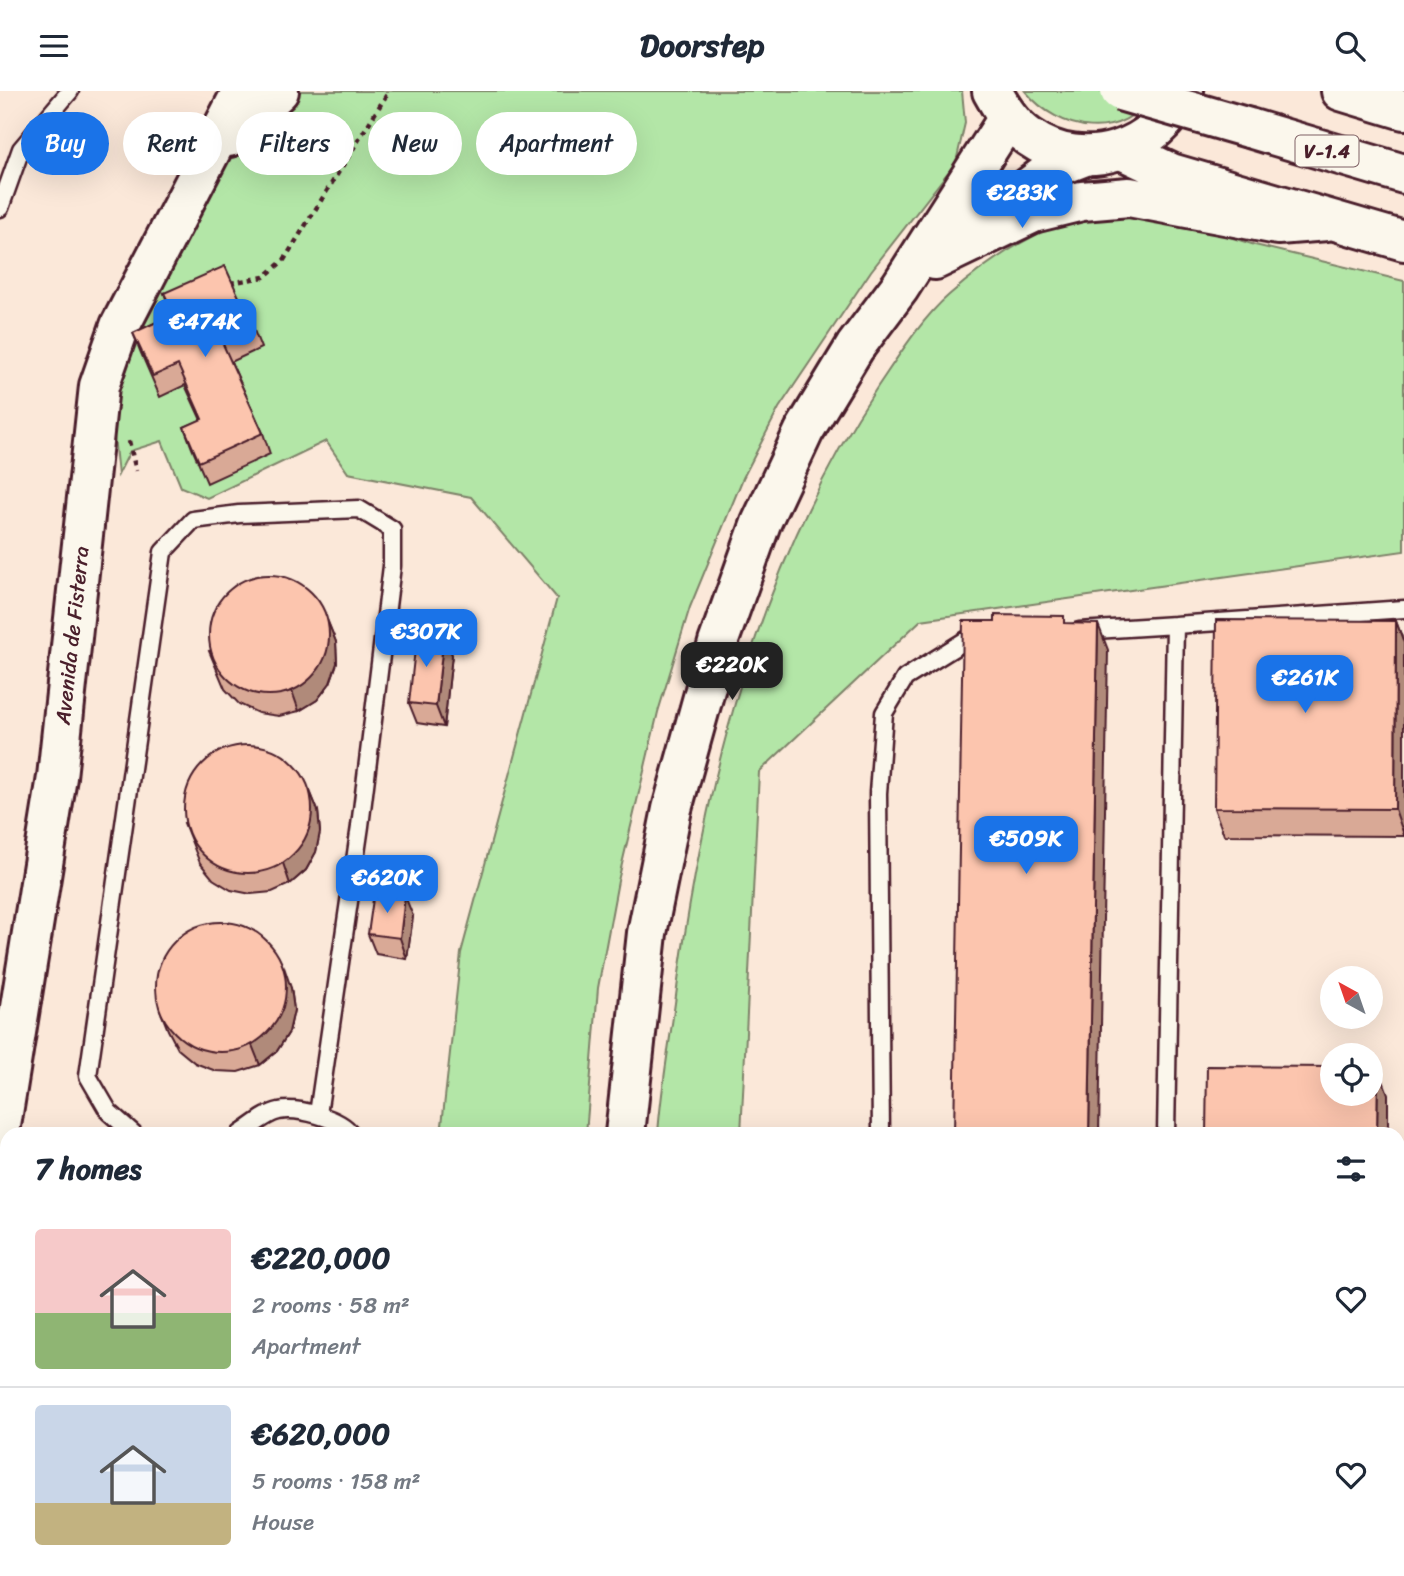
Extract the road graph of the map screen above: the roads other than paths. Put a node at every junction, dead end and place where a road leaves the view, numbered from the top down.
1 (70, 91) edge
2 (242, 91) edge
3 (279, 91) edge
4 (1120, 91) edge
5 (1184, 91) edge
6 (1341, 91) edge
7 (1000, 105) edge
8 (1404, 110) edge
9 (222, 129) edge
10 (222, 144) edge
11 (1104, 153) junction
12 (1404, 174) edge
13 (198, 175) edge
14 (0, 208) edge
15 (1326, 221) junction
16 (1404, 241) edge
17 (935, 260) junction
18 (900, 287) junction
19 (1404, 608) edge
20 (1175, 625) junction
21 (1066, 632) edge
22 (998, 636) edge
23 (318, 1114) junction
24 (1, 1127) edge
25 (126, 1127) edge
26 (252, 1127) edge
27 (346, 1127) edge
28 (626, 1127) edge
29 (881, 1127) edge
30 (1166, 1127) edge

1 - 14 lane
2 - 9 main road, Avenida de Fisterra
3 - 10 main road, Avenida de Fisterra
4 - 12 main road, V-1.4, bridge
5 - 11 main road
6 - 8 main road
7 - 11 main road
7 - 18 main road
11 - 15 main road
11 - 17 main road
13 - 24 main road, Avenida de Fisterra
15 - 16 main road
15 - 17 main road
17 - 18 main road
18 - 28 main road
19 - 20 lane
20 - 21 lane
20 - 30 lane
22 - 29 lane
23 - 25 lane
23 - 26 lane
23 - 27 lane

